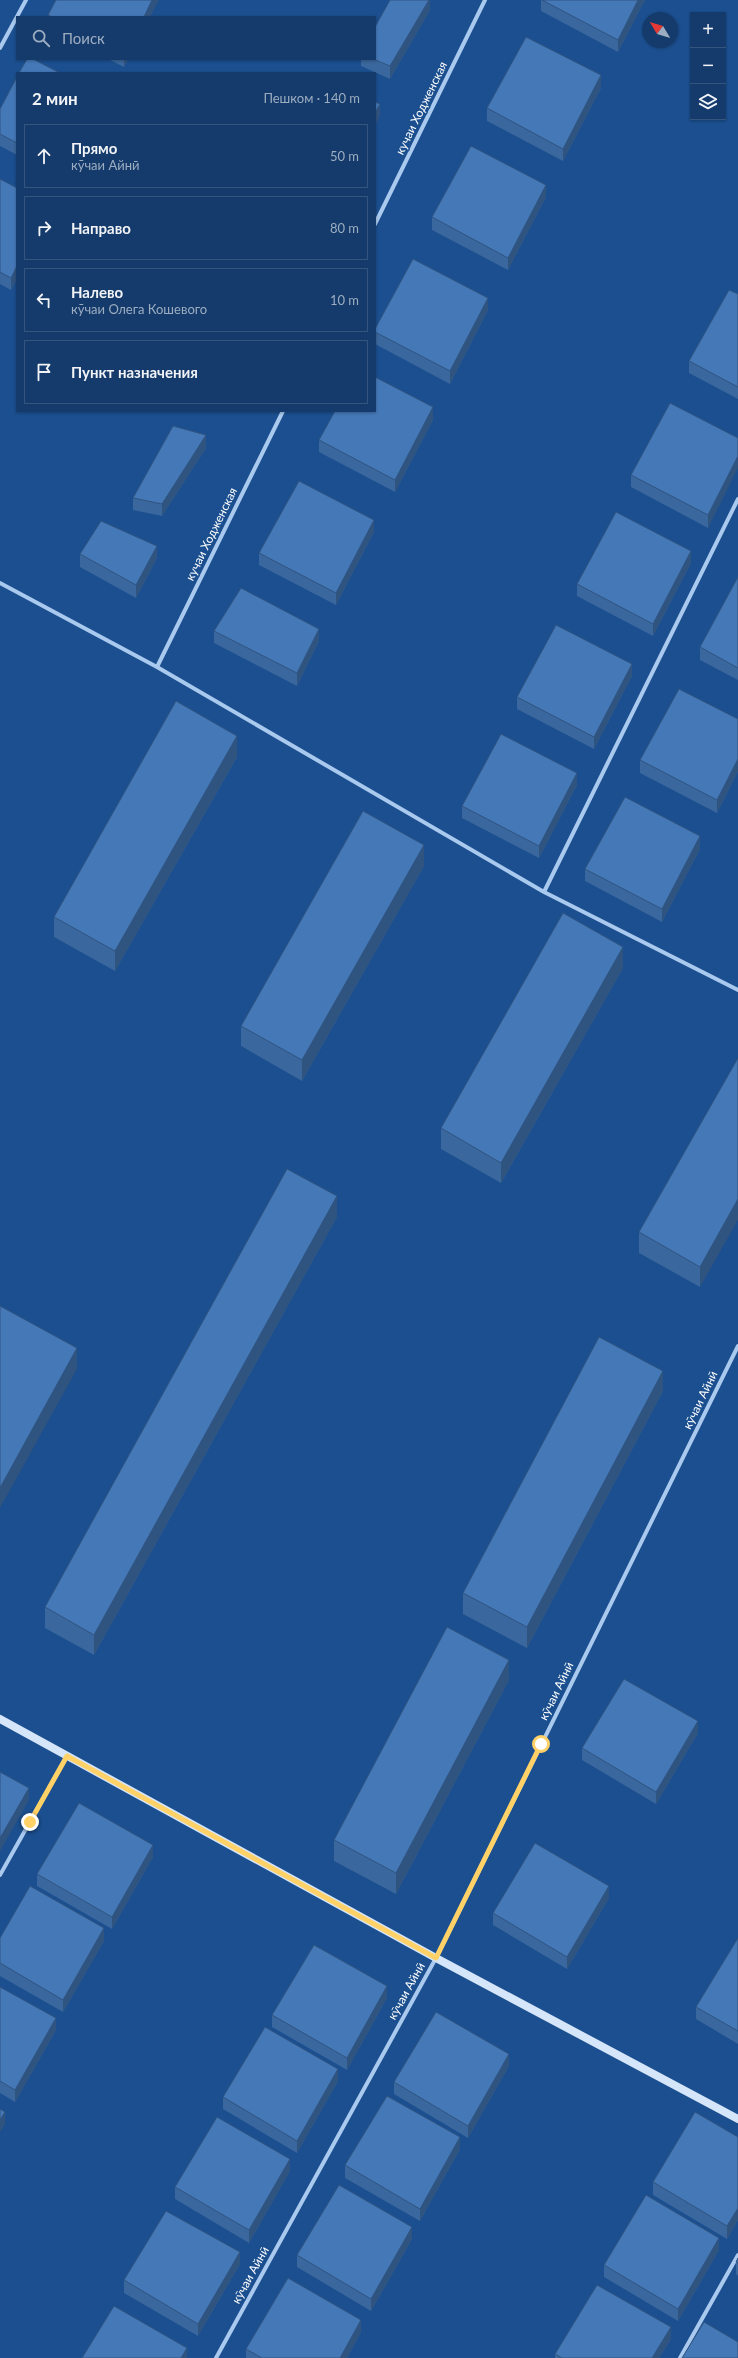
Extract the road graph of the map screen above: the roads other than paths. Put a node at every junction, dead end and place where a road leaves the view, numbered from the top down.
1 (26, 0) edge
2 (485, 0) edge
3 (17, 16) edge
4 (16, 18) edge
5 (0, 48) edge
6 (376, 222) edge
7 (283, 412) edge
8 (738, 499) edge
9 (0, 583) edge
10 (157, 667) junction
11 (544, 892) junction
12 (738, 990) edge
13 (738, 1346) edge
14 (0, 1720) edge
15 (67, 1756) junction
16 (0, 1875) edge
17 (436, 1958) junction
18 (738, 2119) edge
19 (738, 2255) edge
20 (216, 2358) edge
21 (680, 2358) edge

1 - 3 street
2 - 6 street, кучаи Ходженская
4 - 5 street
7 - 10 street, кучаи Ходженская
8 - 11 street
9 - 10 street
10 - 11 street
11 - 12 street
13 - 17 street, кӯчаи Айнӣ
14 - 15 street
15 - 16 street
15 - 17 street
17 - 18 street
17 - 20 street, кӯчаи Айнӣ
19 - 21 street

